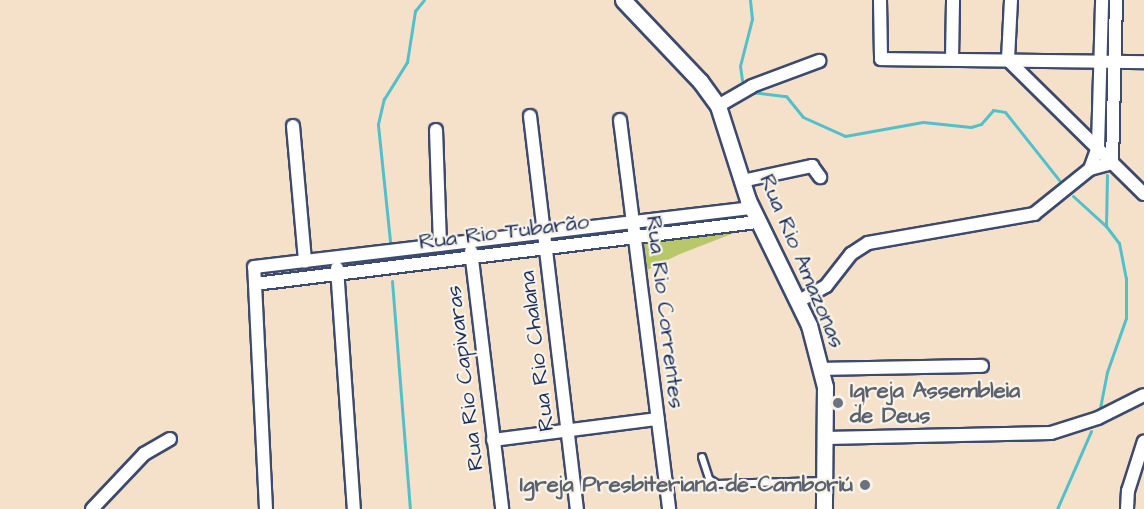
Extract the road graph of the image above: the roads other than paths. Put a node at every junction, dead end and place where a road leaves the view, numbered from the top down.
1 (623, 0) edge
2 (880, 0) edge
3 (953, 0) edge
4 (1011, 0) edge
5 (1102, 0) edge
6 (1116, 0) edge
7 (952, 59) junction
8 (1008, 60) junction
9 (819, 61) dead end
10 (1101, 61) junction
11 (1114, 62) junction
12 (1144, 62) edge
13 (718, 106) junction
14 (530, 116) dead end
15 (620, 120) dead end
16 (292, 126) dead end
17 (436, 130) dead end
18 (1098, 147) junction
19 (1112, 163) junction
20 (1090, 169) junction
21 (820, 177) dead end
22 (742, 181) junction
23 (1144, 194) edge
24 (754, 215) junction
25 (633, 222) junction
26 (544, 233) junction
27 (635, 237) junction
28 (470, 241) junction
29 (440, 245) junction
30 (546, 248) junction
31 (336, 257) junction
32 (471, 257) junction
33 (305, 261) junction
34 (337, 273) junction
35 (255, 284) junction
36 (799, 301) junction
37 (982, 366) dead end
38 (823, 369) junction
39 (1144, 396) edge
40 (658, 419) junction
41 (568, 430) junction
42 (826, 438) junction
43 (170, 439) dead end
44 (494, 440) junction
45 (1144, 441) edge
46 (702, 456) dead end
47 (825, 481) junction
48 (92, 509) edge
49 (266, 509) edge
50 (354, 509) edge
51 (502, 509) edge
52 (577, 509) edge
53 (669, 509) edge
54 (824, 509) edge
55 (1127, 509) edge

1 - 13 street, Rua Rio Amazonas
2 - 7 street
3 - 7 street
4 - 8 street
5 - 10 street
6 - 11 street
7 - 8 street
8 - 10 street
8 - 18 street
9 - 13 street
10 - 11 street
10 - 18 street
11 - 12 street
11 - 19 street
13 - 22 street, Rua Rio Amazonas
14 - 26 street, Rua Rio Chalana
15 - 25 street, Rua Rio Correntes
16 - 33 street
17 - 29 street
18 - 19 street
18 - 20 street
19 - 20 street
19 - 23 street
20 - 36 street
21 - 22 street
22 - 24 street, Rua Rio Amazonas
24 - 25 street, Rua Rio Tubarão
24 - 27 street, Rua Rio Tubarão
24 - 36 street, Rua Rio Amazonas
25 - 26 street, Rua Rio Tubarão
25 - 27 street, Rua Rio Correntes
26 - 28 street, Rua Rio Tubarão
26 - 30 street, Rua Rio Chalana
27 - 30 street, Rua Rio Tubarão
27 - 40 street, Rua Rio Correntes
28 - 29 street, Rua Rio Tubarão
28 - 32 street, Rua Rio Capivaras
29 - 31 street, Rua Rio Tubarão
30 - 32 street, Rua Rio Tubarão
30 - 41 street, Rua Rio Chalana
31 - 33 street, Rua Rio Tubarão
31 - 34 street
32 - 34 street, Rua Rio Tubarão
32 - 44 street, Rua Rio Capivaras
33 - 35 street, Rua Rio Tubarão
34 - 35 street, Rua Rio Tubarão
34 - 50 street
35 - 49 street
36 - 38 street, Rua Rio Amazonas
37 - 38 street
38 - 42 street, Rua Rio Amazonas
39 - 42 street
40 - 41 street
40 - 53 street, Rua Rio Correntes
41 - 44 street
41 - 52 street, Rua Rio Chalana
42 - 47 street, Rua Rio Amazonas
43 - 48 street
44 - 51 street, Rua Rio Capivaras
45 - 55 street
46 - 47 lane
47 - 54 street, Rua Rio Amazonas

